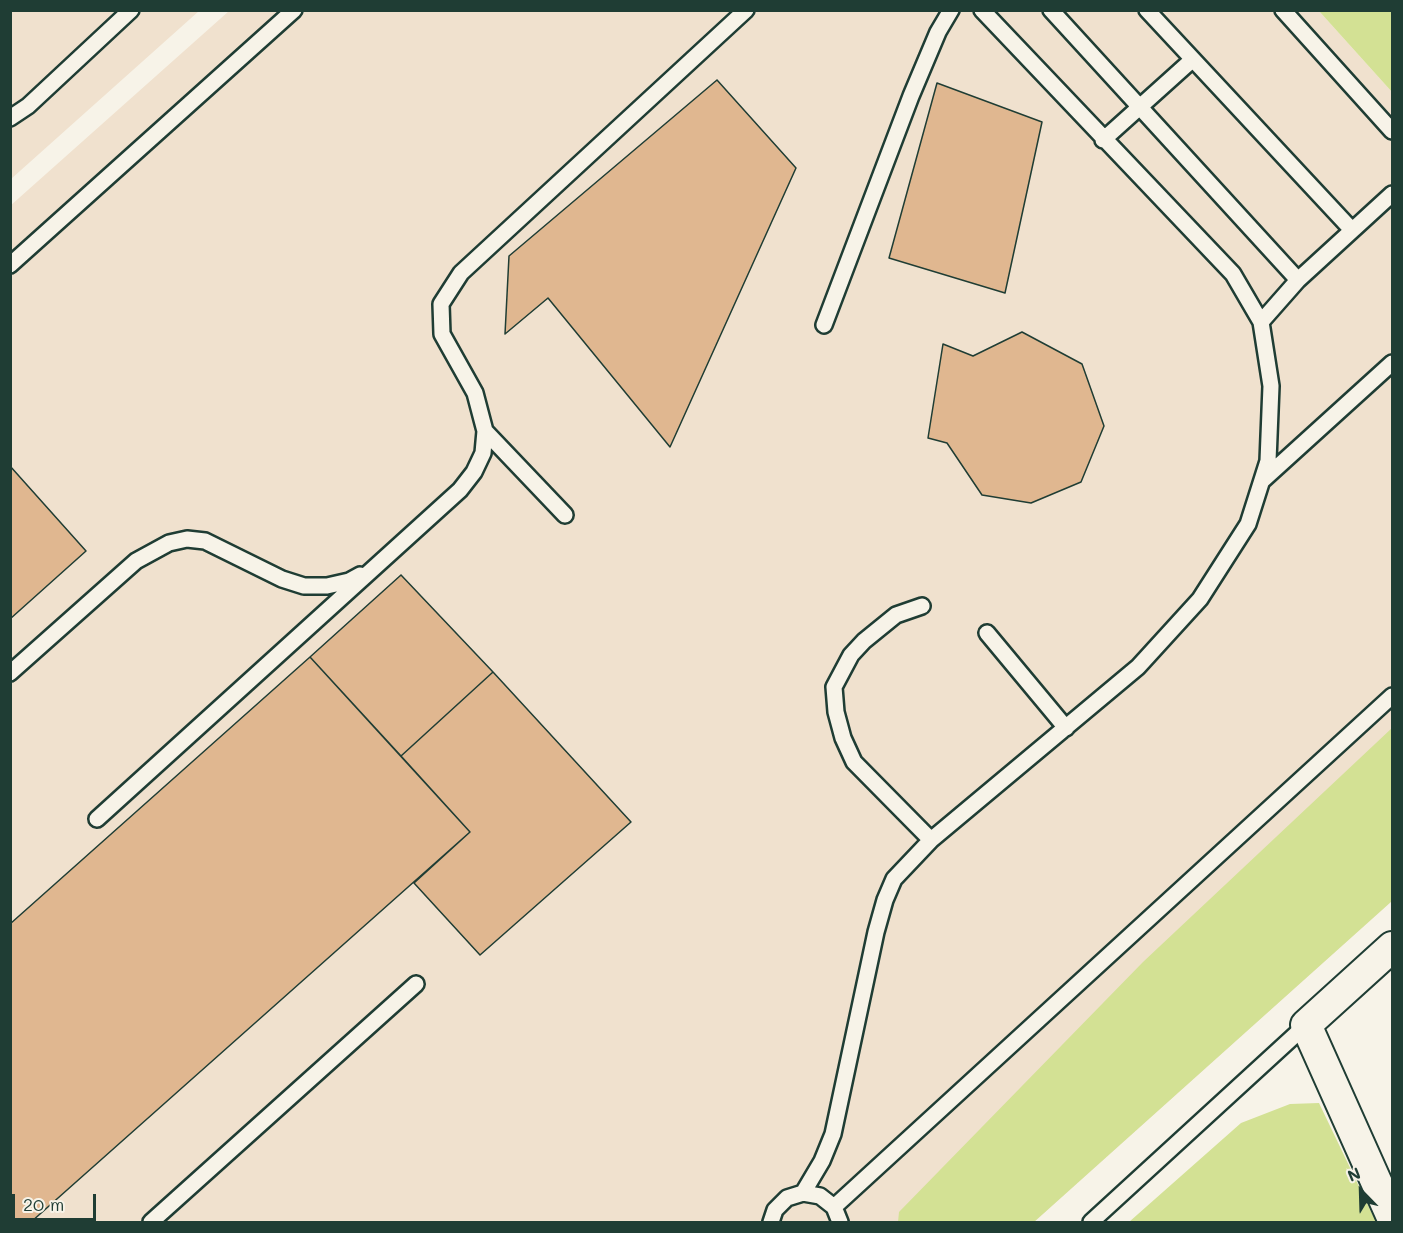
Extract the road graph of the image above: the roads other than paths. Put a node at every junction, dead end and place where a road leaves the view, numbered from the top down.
1 (131, 10) edge
2 (294, 10) edge
3 (746, 10) edge
4 (951, 10) edge
5 (982, 10) edge
6 (1051, 10) edge
7 (1147, 10) edge
8 (1283, 10) edge
9 (1192, 60) junction
10 (1139, 107) junction
11 (10, 118) edge
12 (1392, 131) edge
13 (1103, 140) junction
14 (1392, 194) edge
15 (1352, 229) junction
16 (10, 265) edge
17 (1298, 280) junction
18 (1261, 322) junction
19 (824, 325) dead end
20 (1392, 363) edge
21 (484, 431) junction
22 (1262, 480) junction
23 (565, 515) dead end
24 (374, 569) junction
25 (922, 606) dead end
26 (987, 633) dead end
27 (10, 673) edge
28 (1392, 696) edge
29 (1066, 728) junction
30 (97, 819) dead end
31 (931, 840) junction
32 (1392, 947) edge
33 (416, 984) dead end
34 (1306, 1025) junction
35 (803, 1193) junction
36 (834, 1207) junction
37 (1392, 1217) edge
38 (158, 1220) edge
39 (771, 1222) edge
40 (840, 1222) edge
41 (1091, 1222) edge

1 - 11 lane
2 - 16 lane
3 - 21 lane
4 - 19 lane
5 - 13 lane
6 - 10 lane
7 - 9 lane
8 - 12 lane
9 - 10 lane
9 - 15 lane
10 - 13 lane
10 - 17 lane
13 - 18 lane
14 - 15 lane
15 - 17 lane
17 - 18 lane
18 - 22 lane
20 - 22 lane
21 - 23 lane
21 - 24 lane
22 - 29 lane
24 - 27 lane
24 - 30 lane
25 - 31 lane
26 - 29 lane
28 - 36 lane
29 - 31 lane
31 - 35 lane
32 - 34 street
33 - 38 lane
34 - 37 street
34 - 41 lane
35 - 36 lane
35 - 39 lane
36 - 40 lane

